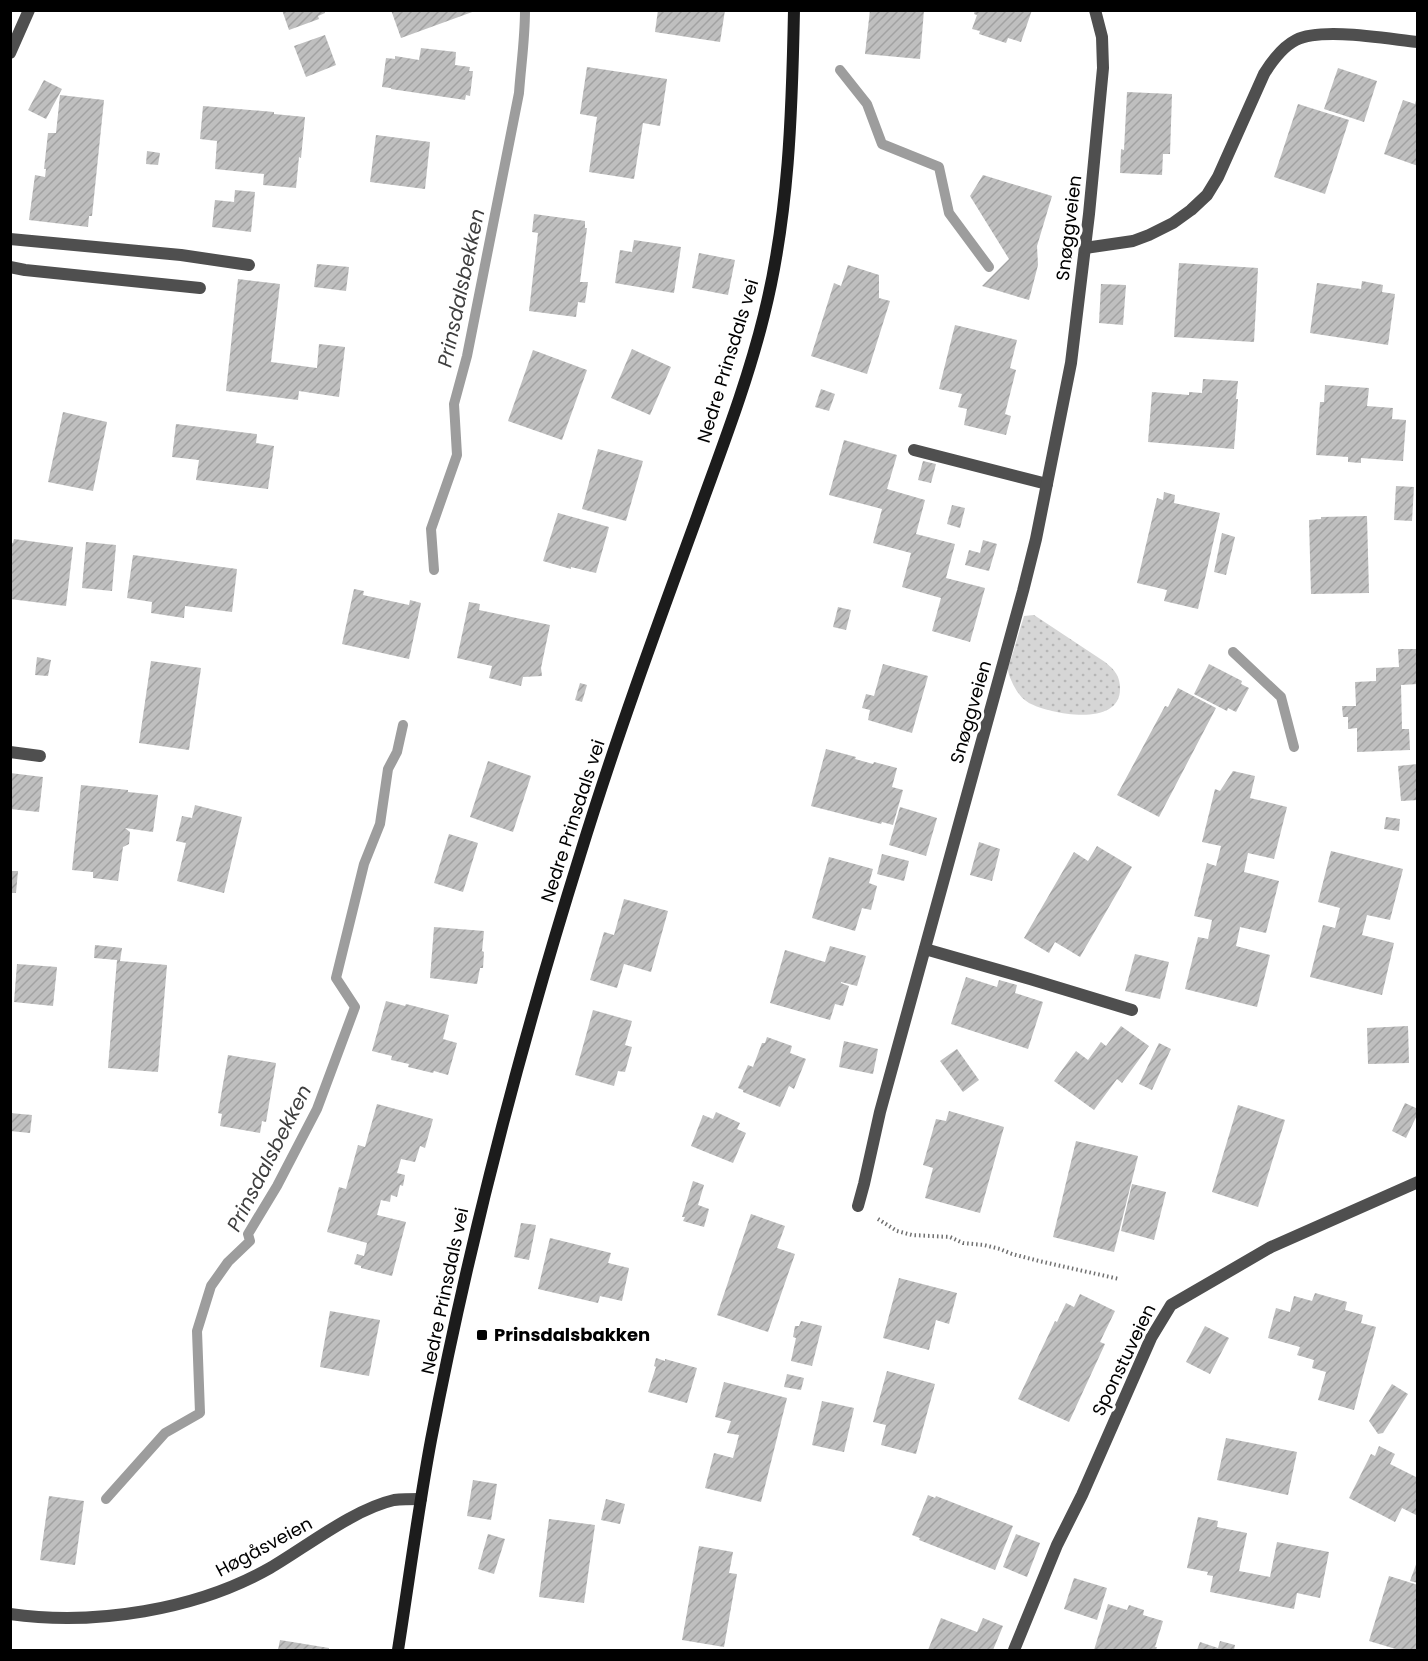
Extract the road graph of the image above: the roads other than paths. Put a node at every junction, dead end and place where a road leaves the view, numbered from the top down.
1 (29, 10) edge
2 (794, 10) edge
3 (1095, 10) edge
4 (1418, 42) edge
5 (10, 53) edge
6 (10, 239) edge
7 (1085, 248) junction
8 (249, 266) dead end
9 (10, 267) edge
10 (200, 288) dead end
11 (914, 450) dead end
12 (1047, 484) junction
13 (10, 752) edge
14 (40, 756) dead end
15 (925, 950) junction
16 (1132, 1010) dead end
17 (1418, 1182) edge
18 (858, 1206) road end
19 (421, 1499) junction
20 (10, 1614) edge
21 (398, 1650) edge
22 (1014, 1650) edge

1 - 5 street
2 - 19 main road, Nedre Prinsdals vei
3 - 7 street, Snøggveien
4 - 7 street
6 - 8 street
7 - 12 street, Snøggveien
9 - 10 street
11 - 12 street
12 - 15 street, Snøggveien
13 - 14 street
15 - 16 street
15 - 18 street, Snøggveien
17 - 22 street, Sponstuveien
19 - 20 street, Høgåsveien
19 - 21 main road, Nedre Prinsdals vei

